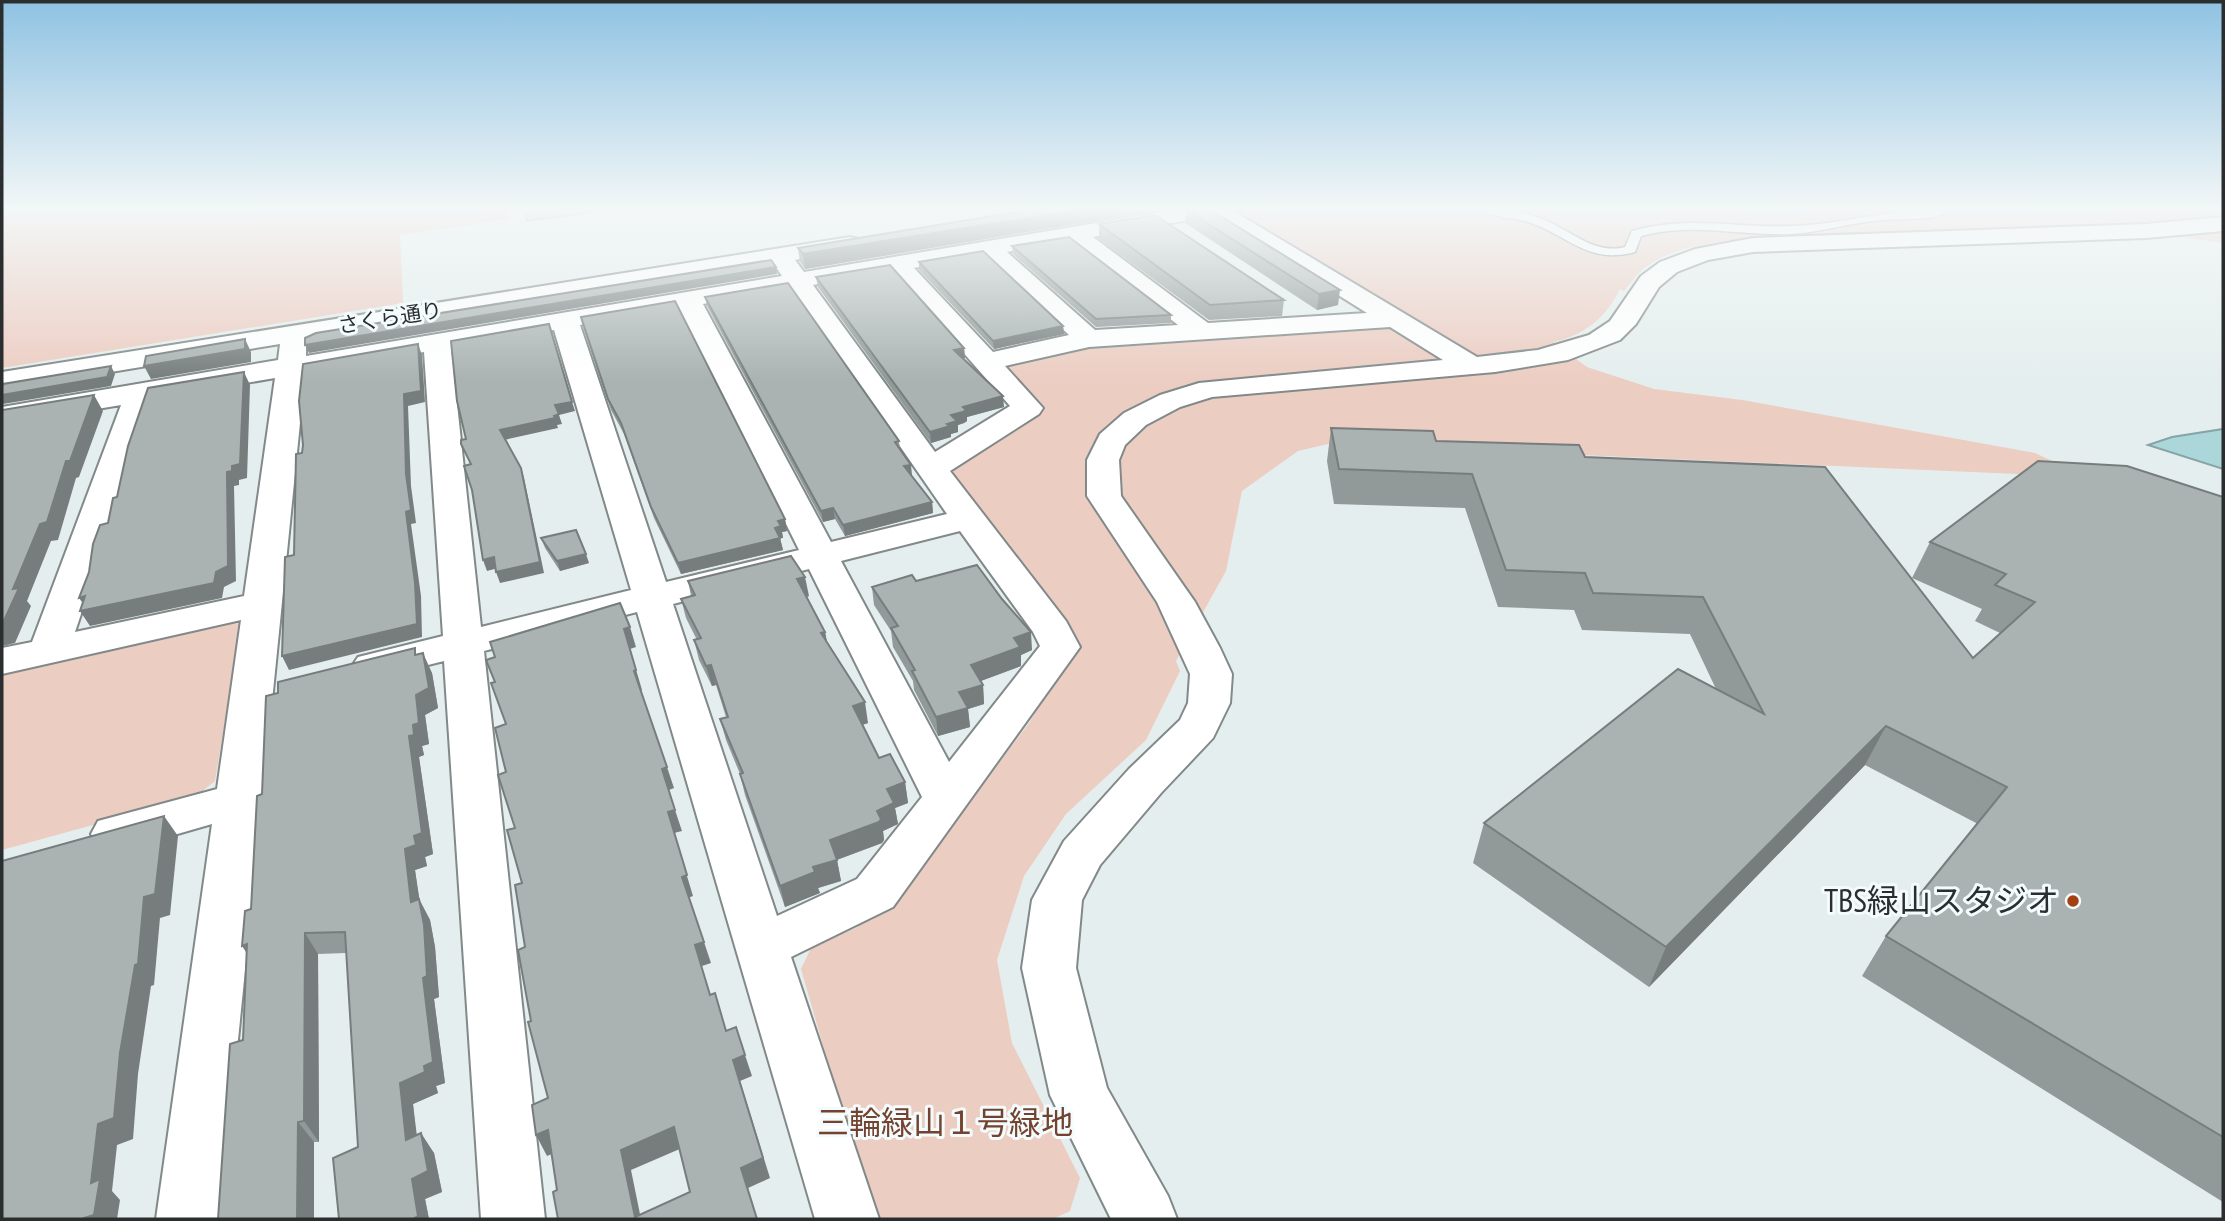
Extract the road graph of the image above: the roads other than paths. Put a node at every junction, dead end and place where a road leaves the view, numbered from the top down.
1 (712, 266) edge
2 (787, 266) edge
3 (886, 266) edge
4 (900, 266) edge
5 (1009, 266) edge
6 (1118, 266) edge
7 (1308, 266) edge
8 (1672, 266) edge
9 (797, 281) junction
10 (688, 300) junction
11 (1283, 302) edge
12 (1395, 319) junction
13 (565, 321) junction
14 (1317, 324) junction
15 (1203, 331) junction
16 (295, 333) junction
17 (1089, 339) junction
18 (437, 342) junction
19 (985, 362) junction
20 (1471, 365) junction
21 (290, 367) junction
22 (2, 381) edge
23 (140, 393) junction
24 (2, 416) edge
25 (931, 470) junction
26 (968, 519) junction
27 (820, 555) junction
28 (651, 597) junction
29 (262, 604) junction
30 (463, 643) junction
31 (49, 651) junction
32 (2, 662) edge
33 (344, 673) edge
34 (291, 685) edge
35 (251, 695) junction
36 (946, 799) junction
37 (238, 800) junction
38 (80, 843) edge
39 (761, 947) junction
40 (188, 1219) edge
41 (513, 1219) edge
42 (847, 1219) edge
43 (1145, 1219) edge

1 - 16 street, さくら通り
2 - 9 street
3 - 9 street
4 - 19 street
5 - 17 street
6 - 15 street
7 - 12 street
8 - 20 street
9 - 10 street
9 - 25 street
10 - 13 street
10 - 27 street
11 - 14 street
12 - 14 street
12 - 20 street
13 - 18 street
13 - 28 street
14 - 15 street
15 - 17 street
16 - 21 street
16 - 22 street, さくら通り
17 - 19 street
18 - 21 street
18 - 30 street
19 - 25 street
20 - 43 street
21 - 23 street
21 - 29 street
23 - 24 street
23 - 31 street
25 - 26 street
26 - 27 street
26 - 36 street
27 - 28 street
27 - 36 street
28 - 30 street
28 - 39 street
29 - 31 street
29 - 35 street
30 - 33 street
30 - 41 street
31 - 32 street
34 - 35 street
35 - 37 street
36 - 39 street
37 - 38 street
37 - 40 street
39 - 42 street

